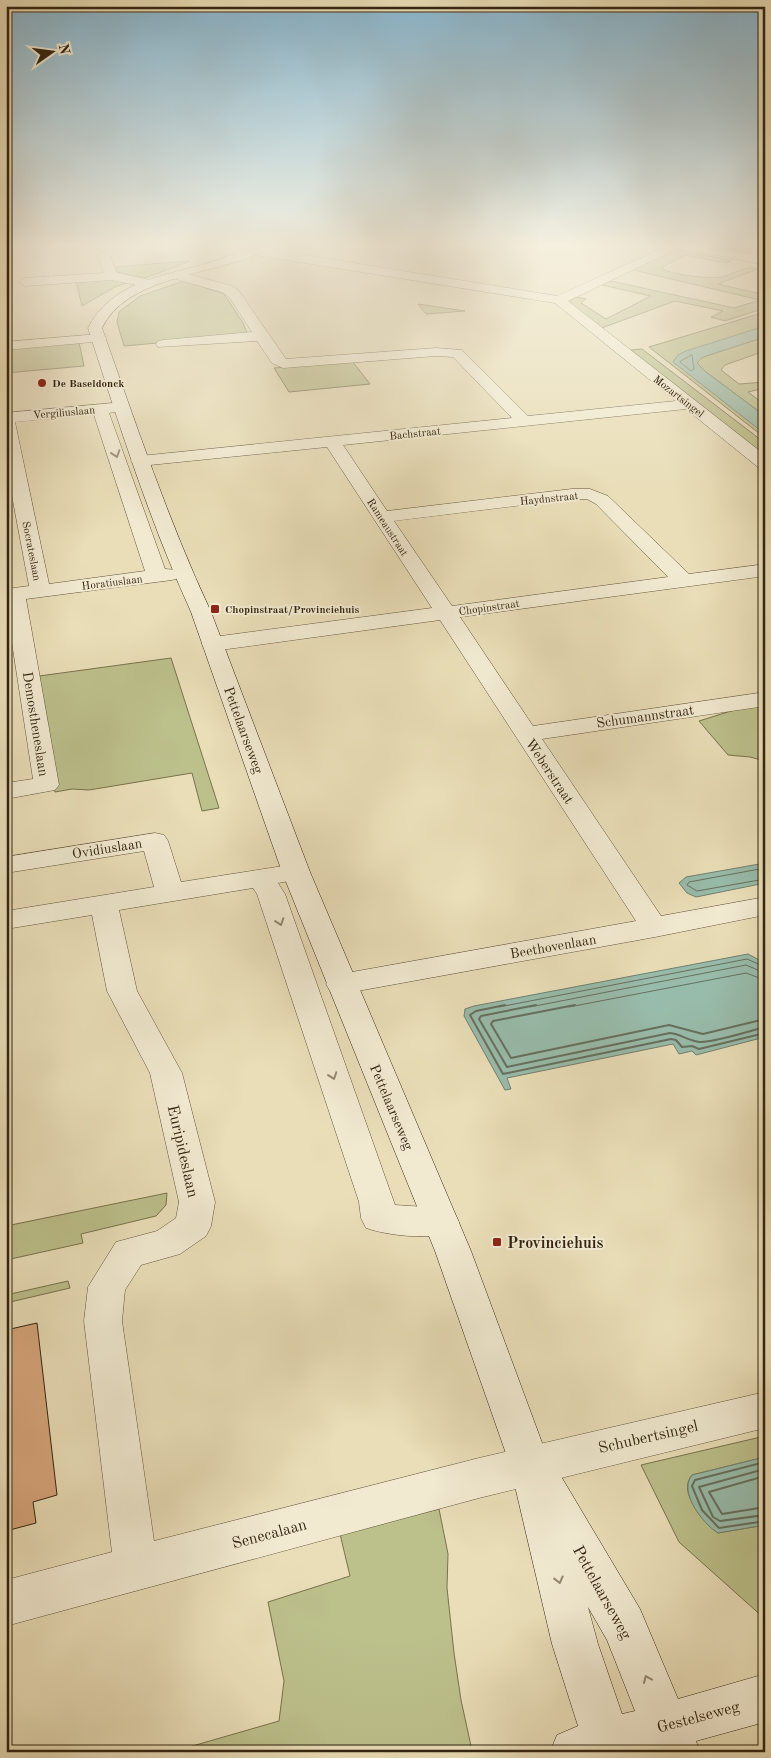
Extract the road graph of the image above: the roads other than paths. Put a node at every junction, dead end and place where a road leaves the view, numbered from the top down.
1 (96, 325) edge
2 (253, 325) edge
3 (591, 325) edge
4 (260, 336) junction
5 (99, 338) junction
6 (163, 344) dead end
7 (6, 346) edge
8 (690, 404) junction
9 (110, 408) junction
10 (6, 418) edge
11 (524, 421) junction
12 (332, 442) junction
13 (140, 461) junction
14 (765, 464) edge
15 (381, 517) junction
16 (765, 570) edge
17 (183, 573) junction
18 (156, 576) junction
19 (684, 581) junction
20 (40, 591) junction
21 (11, 594) edge
22 (444, 613) junction
23 (213, 644) junction
24 (765, 699) edge
25 (525, 734) junction
26 (6, 791) edge
27 (6, 865) edge
28 (296, 872) junction
29 (260, 878) junction
30 (170, 892) junction
31 (104, 904) junction
32 (765, 906) edge
33 (6, 920) edge
34 (655, 928) junction
35 (341, 984) junction
36 (441, 1222) junction
37 (765, 1410) edge
38 (531, 1465) junction
39 (136, 1569) junction
40 (6, 1603) edge
41 (765, 1698) edge
42 (671, 1738) edge
43 (598, 1748) edge

1 - 5 street, Pettelaarseweg
2 - 4 street
3 - 8 street, Mozartsingel
4 - 6 street
4 - 11 street
5 - 7 street
5 - 9 street, Pettelaarseweg
8 - 11 street, Bachstraat
8 - 14 street, Mozartsingel
9 - 10 street, Vergiliuslaan
9 - 13 street, Pettelaarseweg
9 -> 18 street, Pettelaarseweg
10 - 20 street, Socrateslaan
11 - 12 street, Bachstraat
12 - 13 street, Bachstraat
12 - 15 street, Rameaustraat
13 - 17 street, Pettelaarseweg
15 - 19 street, Haydnstraat
15 - 22 street, Rameaustraat
16 - 19 street, Chopinstraat
17 - 18 street, Horatiuslaan
17 - 23 street, Pettelaarseweg
18 - 20 street, Horatiuslaan
19 - 22 street, Chopinstraat
20 - 21 street, Socrateslaan
21 - 26 street, Demostheneslaan
22 - 23 street, Chopinstraat
22 - 25 street, Weberstraat
23 - 28 street, Pettelaarseweg
24 - 25 street, Schumannstraat
25 - 34 street, Weberstraat
27 - 30 street, Ovidiuslaan
28 - 29 street
28 - 35 street, Pettelaarseweg
29 - 30 street
29 -> 36 street
30 - 31 street
31 - 33 street
31 - 39 street, Euripideslaan
32 - 34 street, Beethovenlaan
34 - 35 street, Beethovenlaan
35 - 36 street, Pettelaarseweg
36 - 38 street, Pettelaarseweg
37 - 38 street, Schubertsingel
38 - 39 street, Senecalaan
42 -> 38 street, Pettelaarseweg
38 -> 43 street, Pettelaarseweg
39 - 40 street, Senecalaan
41 - 42 street, Gestelseweg
42 - 43 street, Gestelseweg

